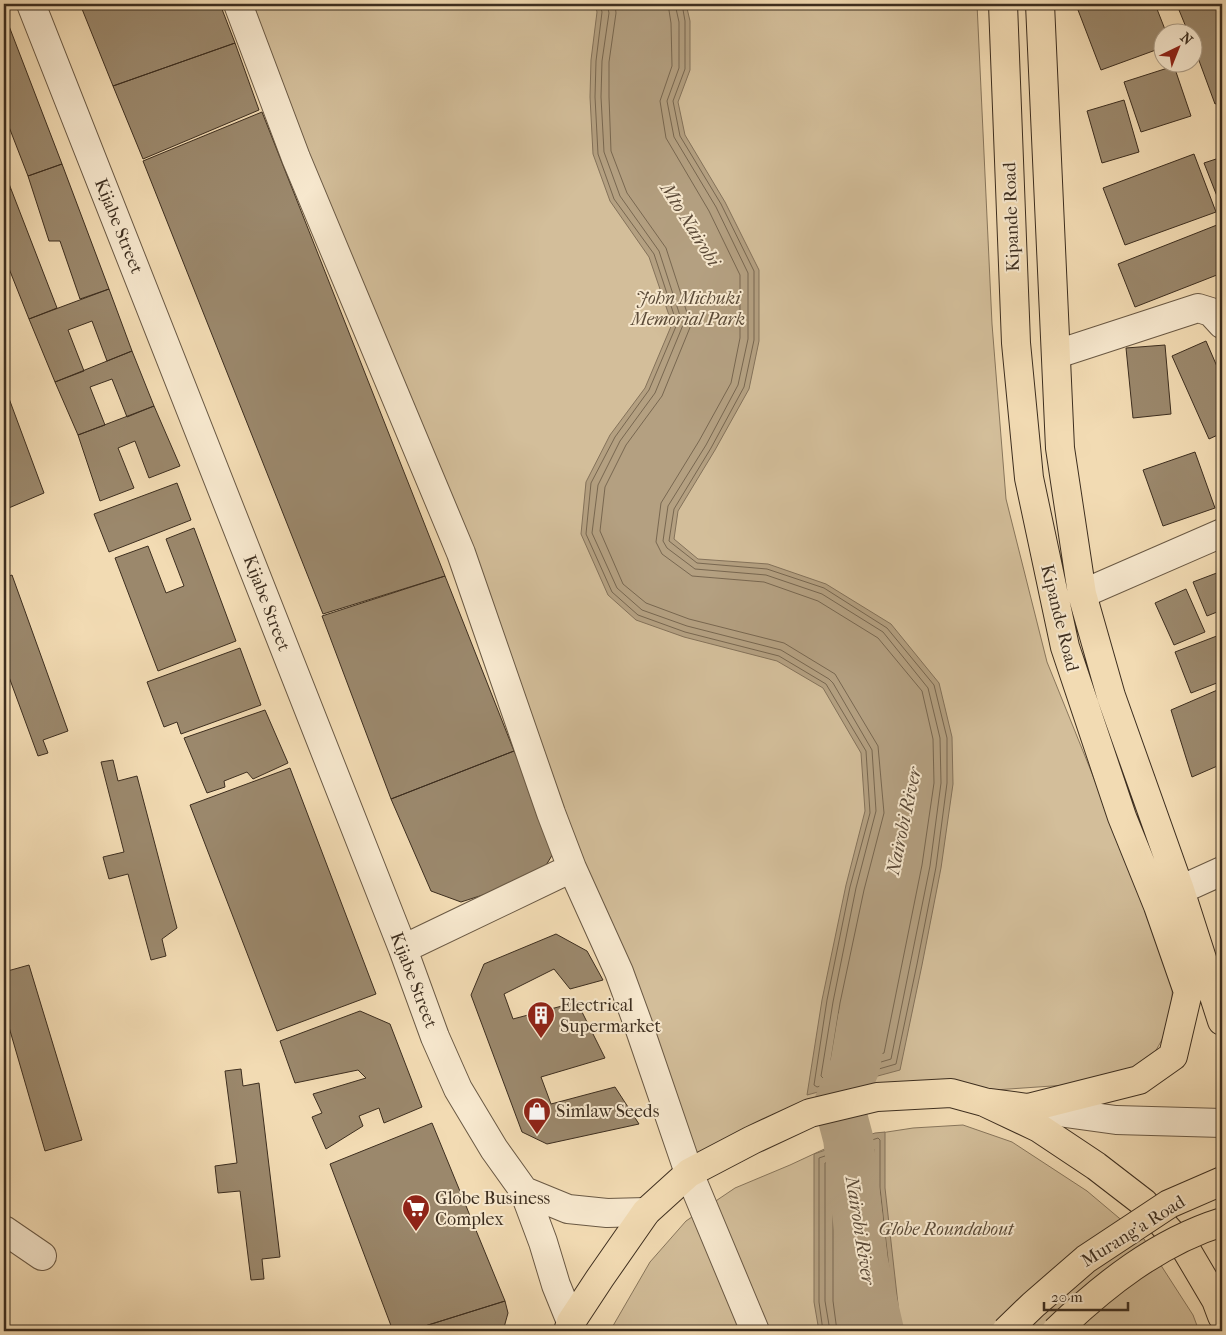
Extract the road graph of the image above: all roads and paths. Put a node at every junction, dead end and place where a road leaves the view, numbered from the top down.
1 (31, 4) edge
2 (238, 4) edge
3 (1003, 4) edge
4 (1040, 4) edge
5 (1222, 324) edge
6 (1057, 354) junction
7 (1222, 532) edge
8 (1082, 594) junction
9 (572, 868) junction
10 (1222, 871) edge
11 (1180, 890) junction
12 (403, 949) junction
13 (1215, 971) edge
14 (1222, 1021) edge
15 (984, 1102) junction
16 (1028, 1108) junction
17 (1222, 1123) edge
18 (689, 1173) junction
19 (1222, 1181) edge
20 (524, 1191) junction
21 (646, 1212) junction
22 (1222, 1222) edge
23 (4, 1230) edge
24 (42, 1256) dead end
25 (1222, 1316) edge
26 (570, 1327) edge
27 (755, 1331) edge
28 (1006, 1331) edge
29 (1056, 1331) edge

1 - 12 street, Kijabe Street
2 - 9 street
3 - 16 main road, Kipande Road
4 - 6 main road, Kipande Road
5 - 6 street
6 - 8 main road, Kipande Road
7 - 8 street
8 - 11 main road, Kipande Road
9 - 12 street
9 - 18 street
10 - 11 street
11 - 13 main road, Kipande Road
12 - 20 street, Kijabe Street
13 - 14 main road, Kipande Road
15 - 16 main road
15 - 18 main road
15 - 25 main road
16 - 17 street
18 - 21 main road
18 - 27 street
19 - 28 main road, Murang'a Road, bridge
20 - 21 street
20 - 26 street, Kijabe Street
21 - 26 main road
22 - 29 main road, Murang'a Road, bridge
23 - 24 street

